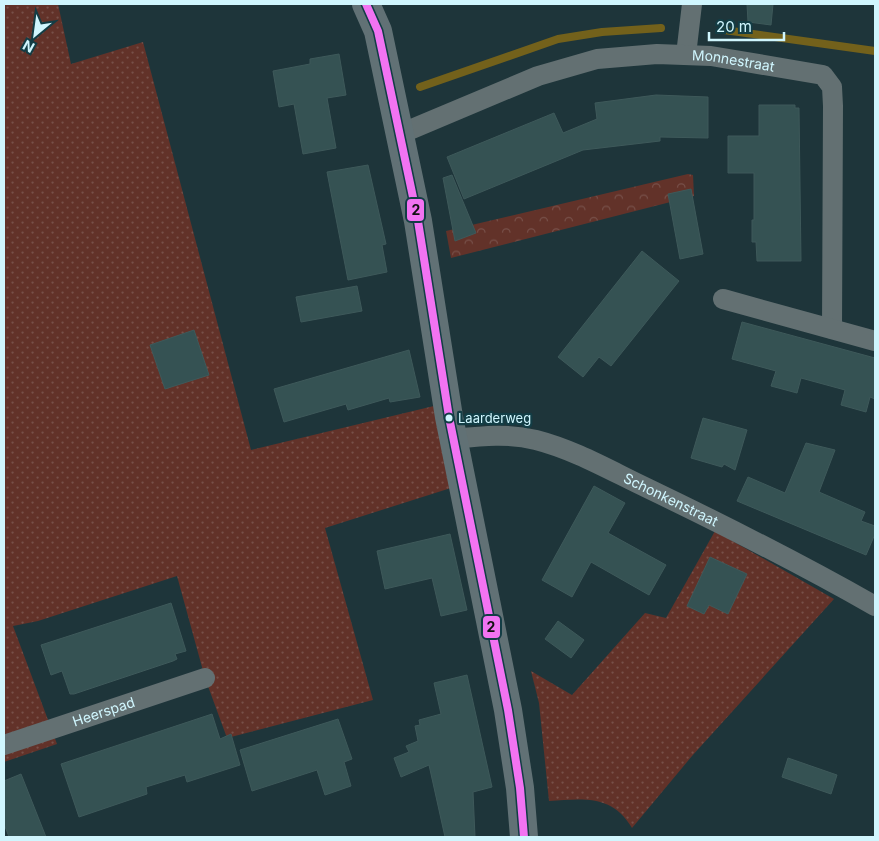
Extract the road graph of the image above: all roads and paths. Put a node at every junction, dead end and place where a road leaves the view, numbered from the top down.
1 (366, 4) edge
2 (692, 4) edge
3 (686, 55) junction
4 (400, 134) junction
5 (723, 299) dead end
6 (832, 329) junction
7 (875, 341) edge
8 (454, 439) junction
9 (875, 606) edge
10 (205, 678) dead end
11 (4, 745) edge
12 (524, 837) edge

1 - 4 street
2 - 3 street
3 - 4 street, Monnestraat
3 - 6 street, Monnestraat
4 - 8 street
5 - 6 street
6 - 7 street
8 - 9 street, Schonkenstraat
8 - 12 street
10 - 11 street, Heerspad

